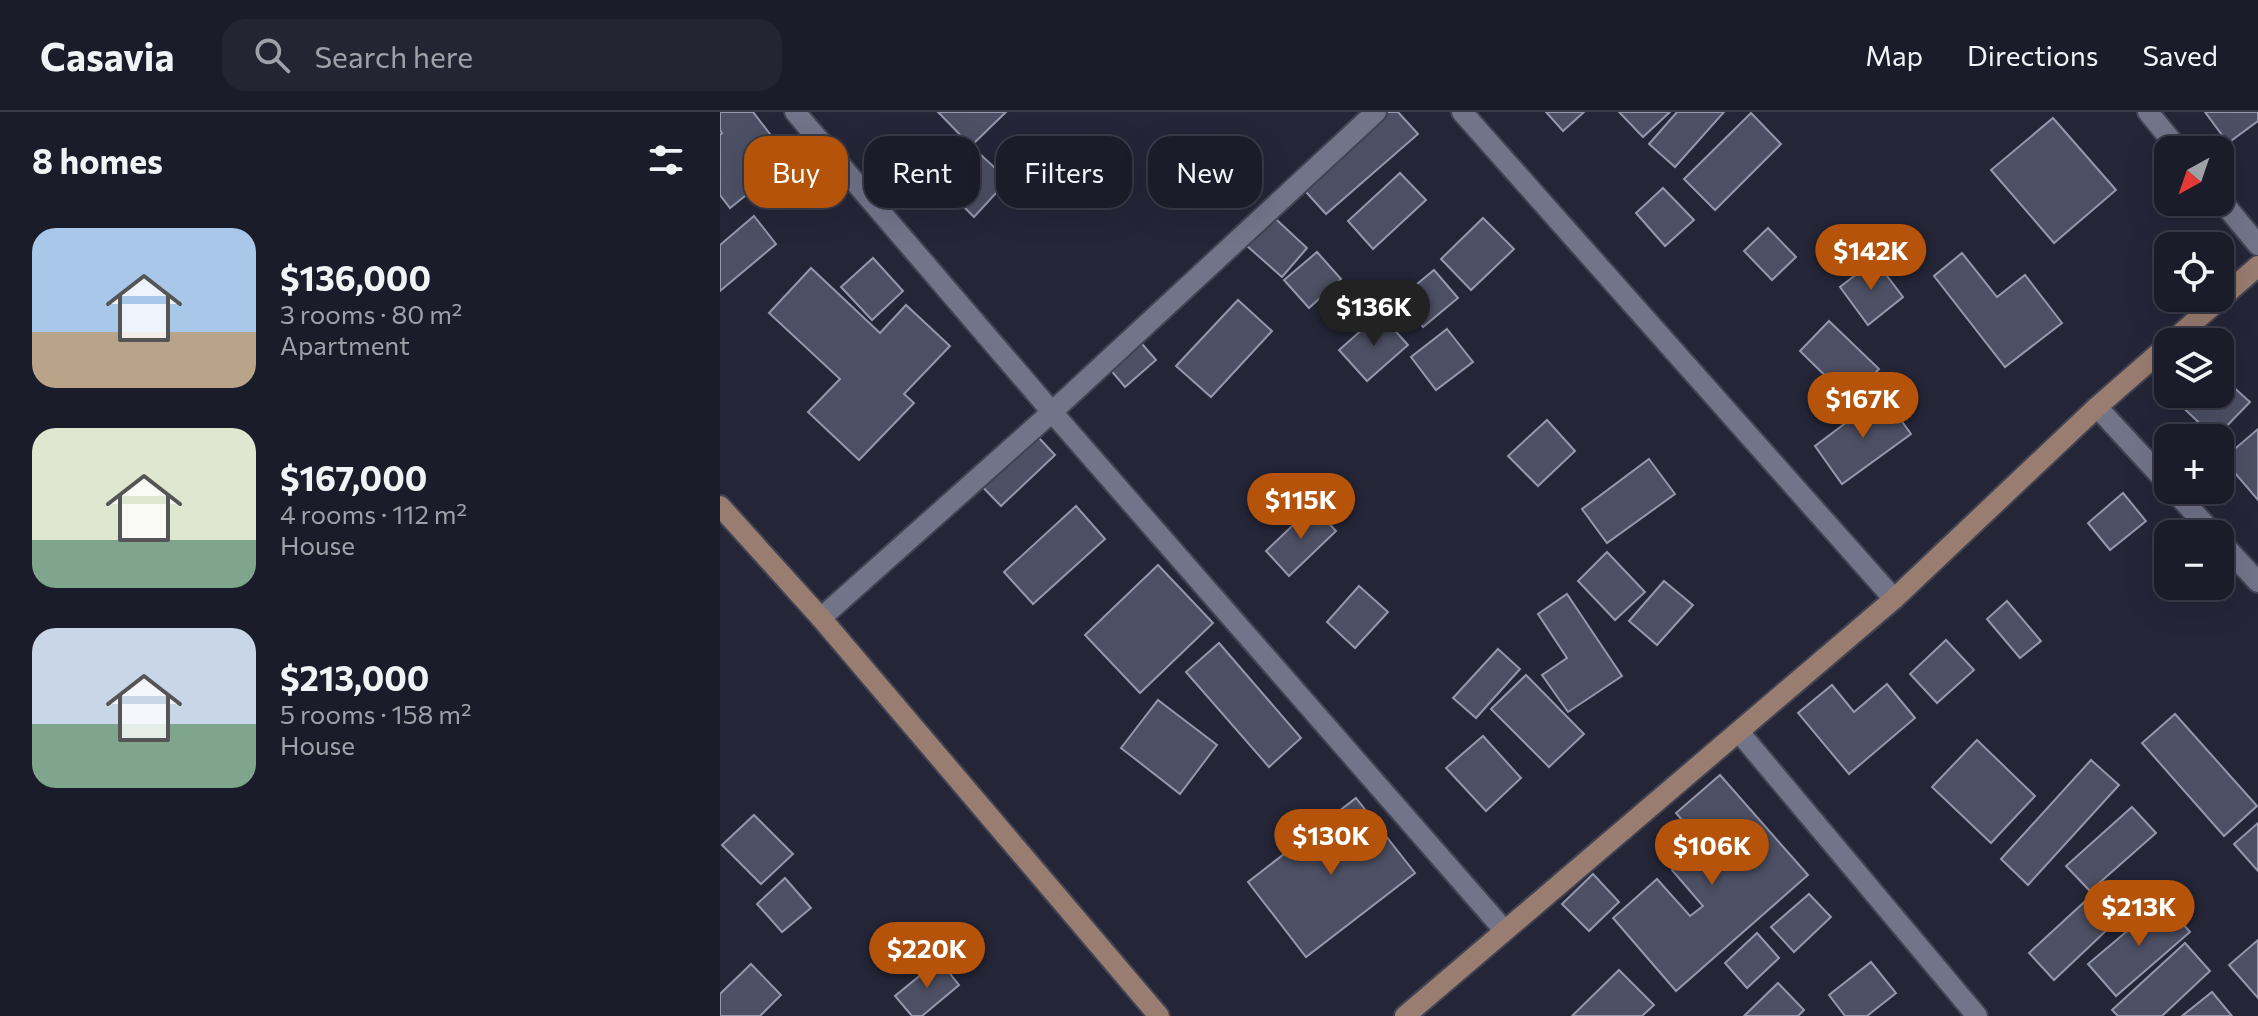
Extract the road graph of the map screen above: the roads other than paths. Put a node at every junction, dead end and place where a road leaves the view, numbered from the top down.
1 (795, 112) edge
2 (1376, 112) edge
3 (1462, 112) edge
4 (2148, 112) edge
5 (2168, 136) edge
6 (2234, 216) edge
7 (2258, 245) edge
8 (2258, 266) edge
9 (2188, 328) edge
10 (2154, 358) edge
11 (2097, 407) junction
12 (1052, 412) junction
13 (2154, 469) edge
14 (2186, 504) edge
15 (720, 506) edge
16 (2201, 520) edge
17 (2234, 556) edge
18 (2258, 582) edge
19 (1894, 599) junction
20 (821, 618) junction
21 (1739, 732) junction
22 (1504, 930) junction
23 (1159, 1016) edge
24 (1405, 1016) edge
25 (1977, 1016) edge

1 - 12 street
2 - 12 street
3 - 19 street
4 - 5 street
6 - 7 street
8 - 9 street
10 - 11 street
11 - 13 street
11 - 19 street
12 - 20 street
12 - 22 street
14 - 16 street
15 - 20 street
17 - 18 street
19 - 21 street
20 - 23 street
21 - 22 street
21 - 25 street
22 - 24 street

